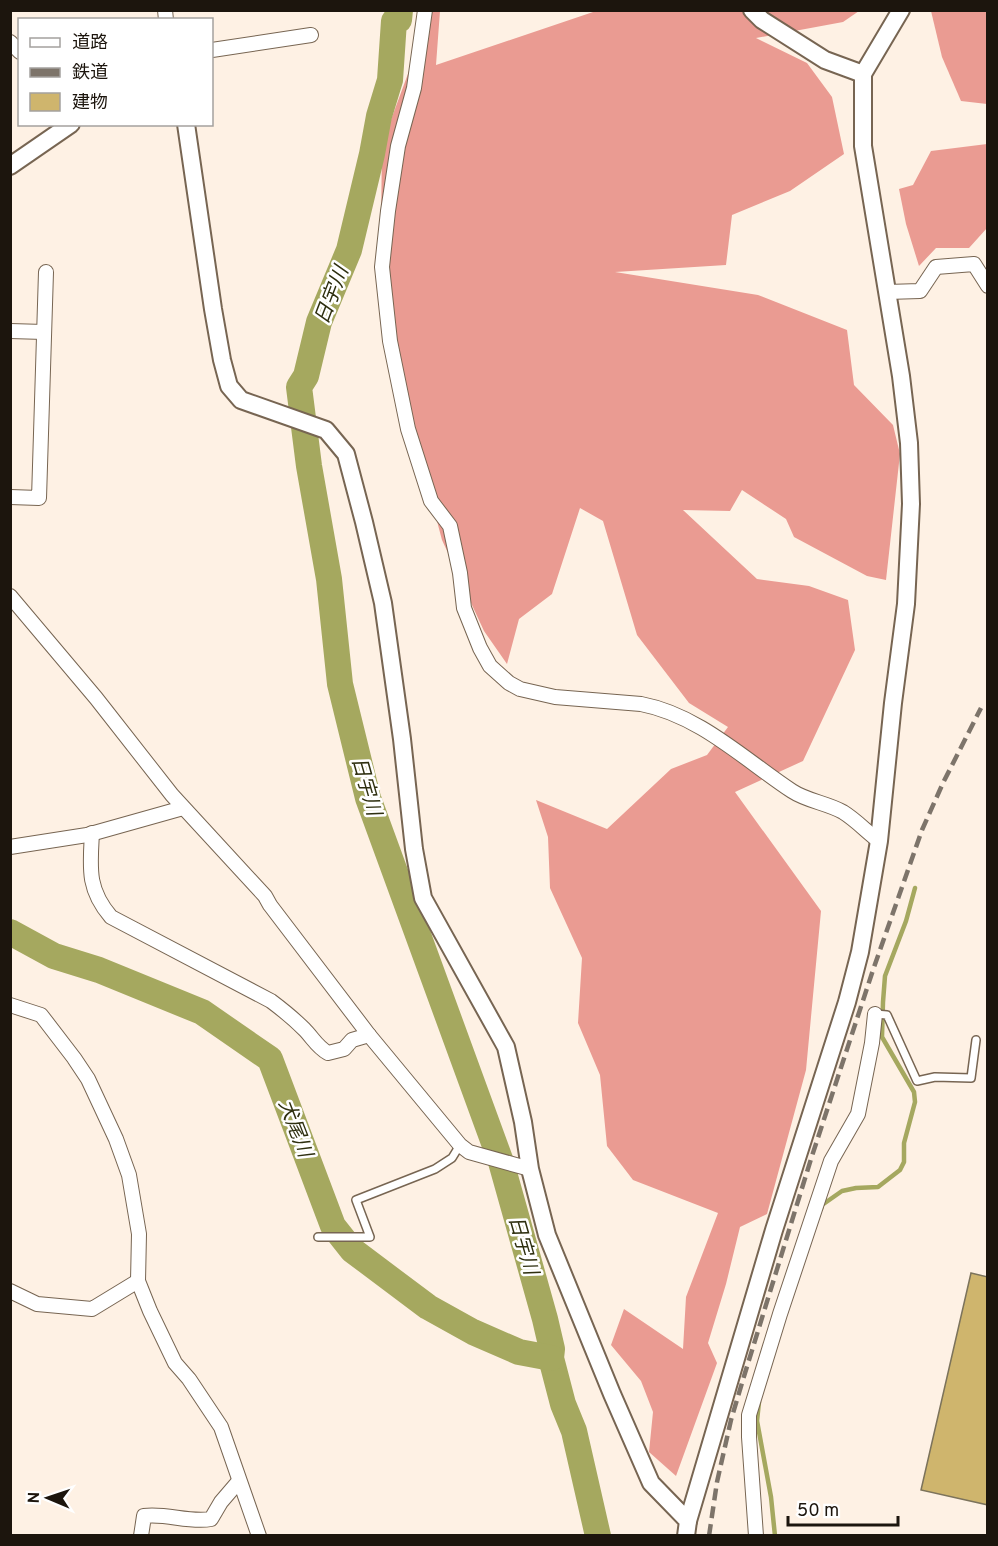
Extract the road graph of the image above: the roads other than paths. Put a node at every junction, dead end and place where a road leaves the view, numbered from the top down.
1 (425, 10) edge
2 (752, 10) edge
3 (901, 10) edge
4 (311, 35) dead end
5 (213, 50) edge
6 (863, 74) junction
7 (68, 126) edge
8 (186, 126) edge
9 (10, 166) edge
10 (46, 272) dead end
11 (987, 286) edge
12 (887, 292) junction
13 (10, 331) edge
14 (44, 332) junction
15 (10, 496) edge
16 (10, 596) edge
17 (183, 808) junction
18 (92, 833) junction
19 (879, 841) junction
20 (10, 847) edge
21 (10, 1005) edge
22 (881, 1014) joint
23 (369, 1035) junction
24 (976, 1040) dead end
25 (465, 1149) junction
26 (524, 1167) junction
27 (318, 1237) dead end
28 (138, 1281) junction
29 (10, 1291) edge
30 (239, 1481) junction
31 (687, 1528) edge
32 (141, 1536) edge
33 (259, 1536) edge
34 (756, 1536) edge

1 - 19 street
2 - 6 street
3 - 6 street
4 - 5 street
6 - 12 street
7 - 9 street
8 - 26 street
10 - 14 street
11 - 12 street
12 - 19 street
13 - 14 street
14 - 15 street
16 - 17 street
17 - 18 street
17 - 23 street
18 - 20 street
18 - 23 street
19 - 31 street
21 - 28 street
22 - 24 lane
22 - 34 street
23 - 25 street
25 - 26 street
25 - 27 lane
26 - 31 street
28 - 29 street
28 - 30 street
30 - 32 street
30 - 33 street

